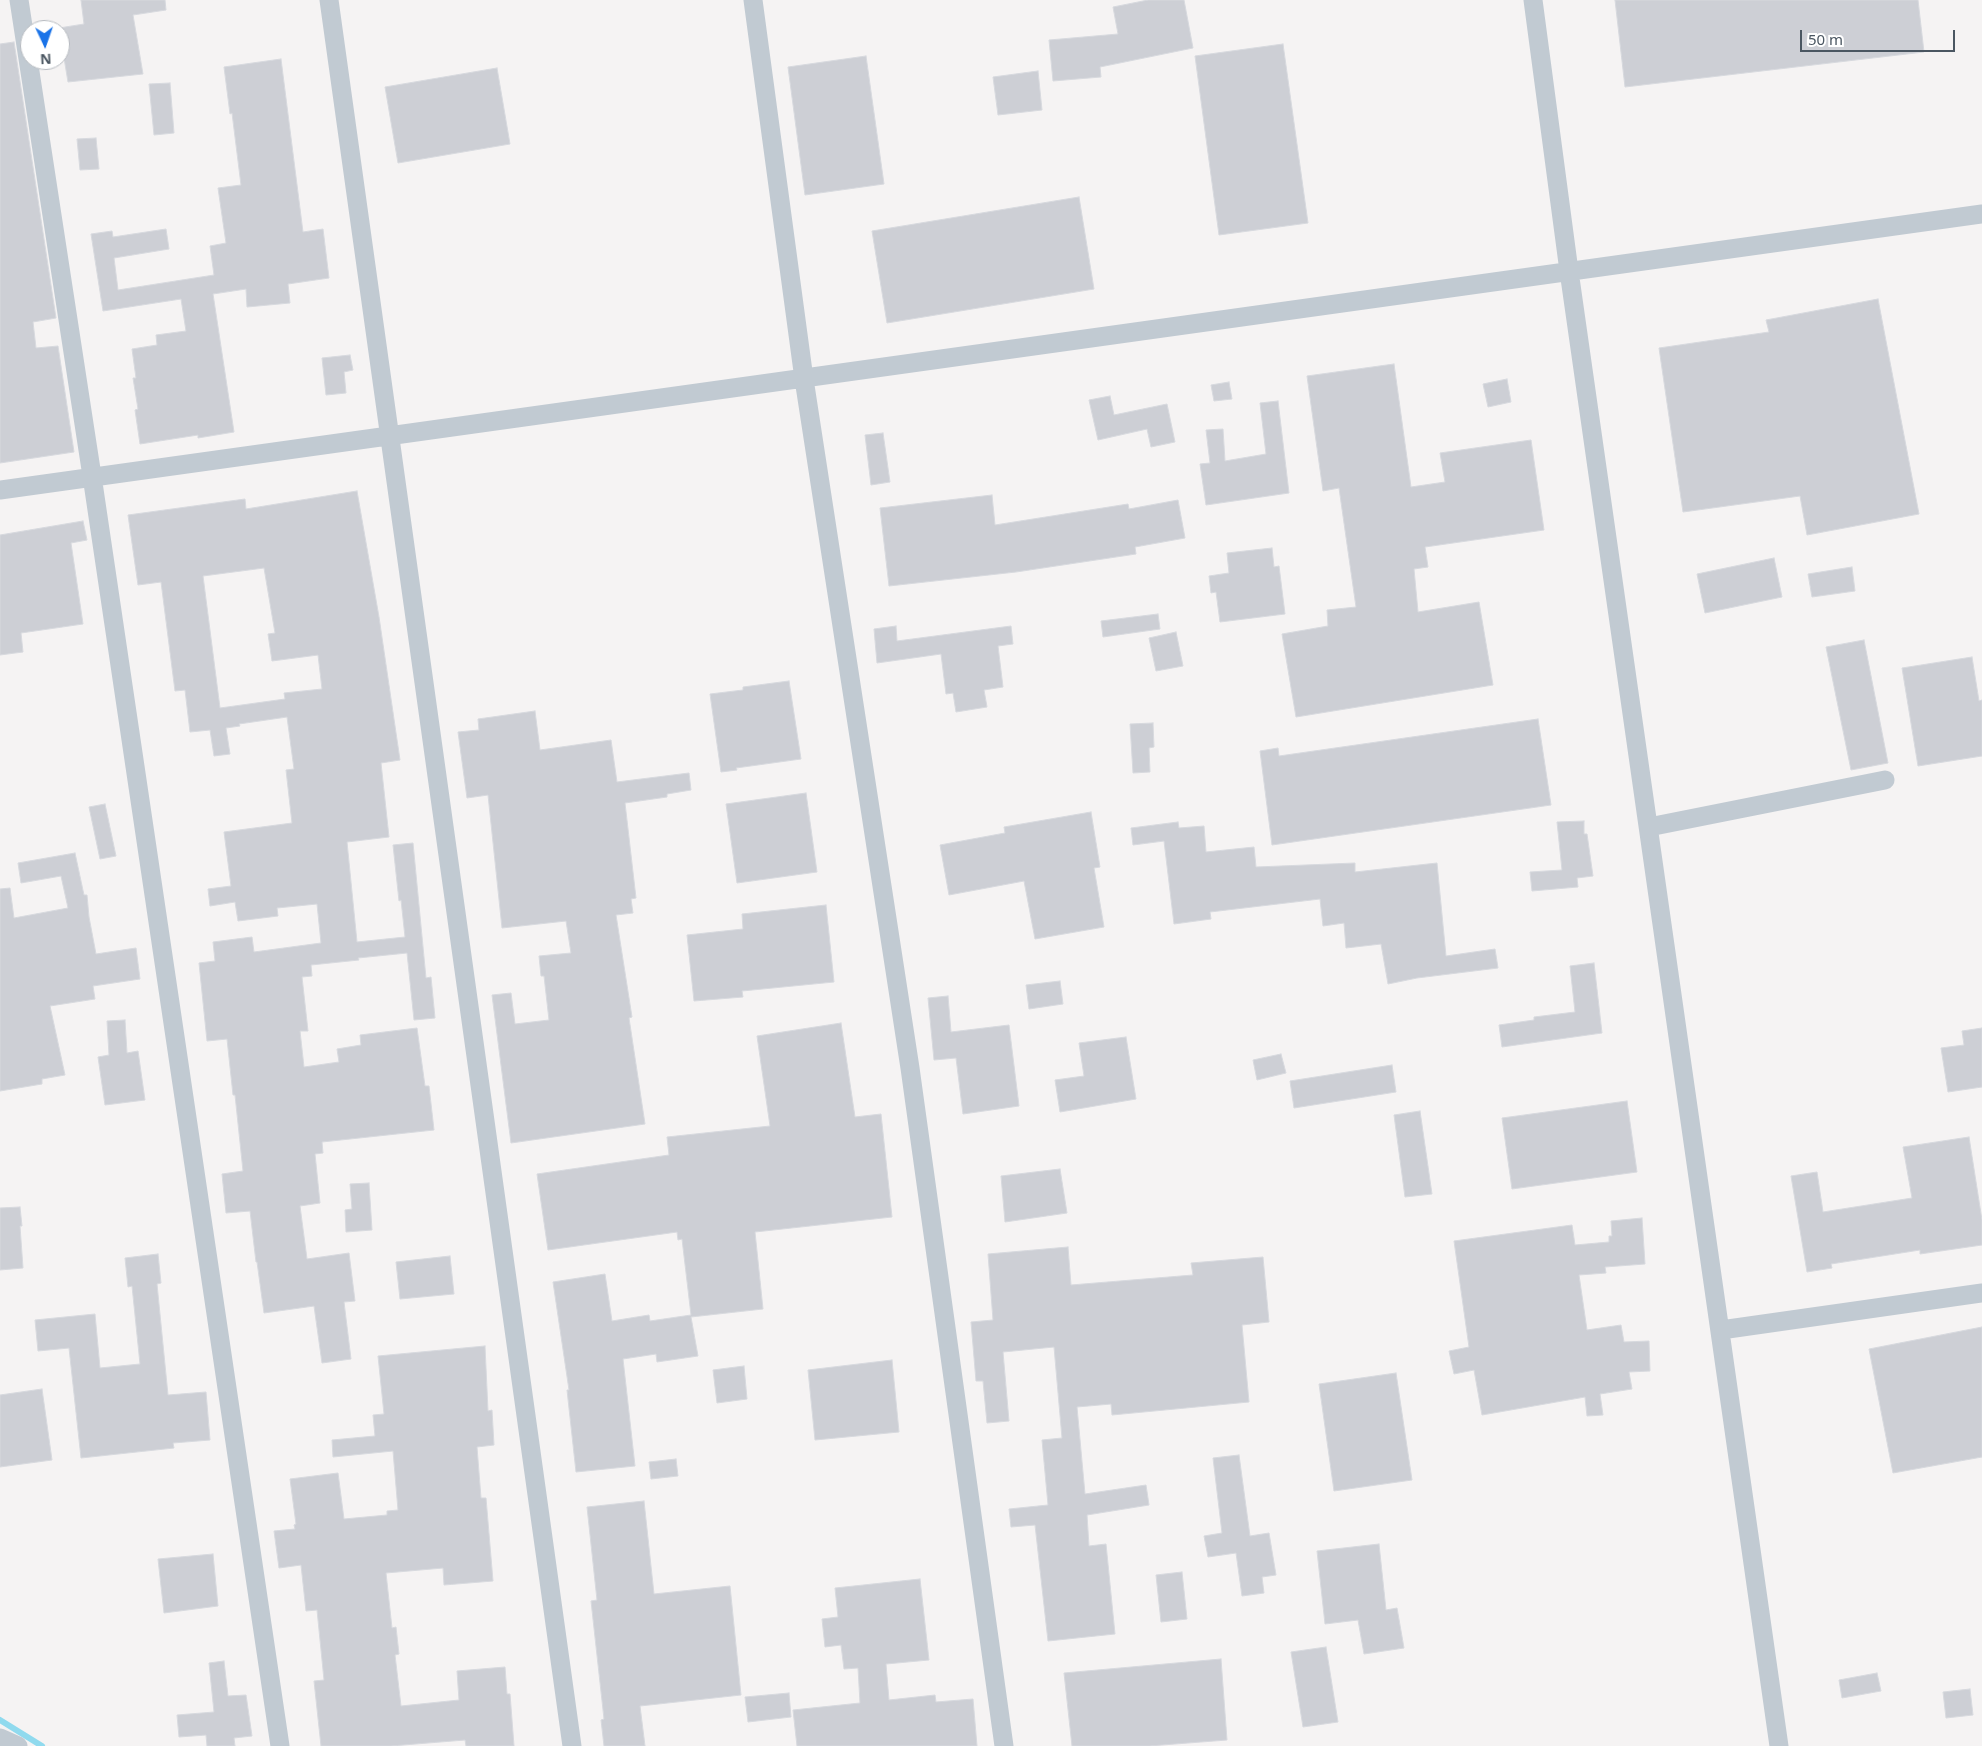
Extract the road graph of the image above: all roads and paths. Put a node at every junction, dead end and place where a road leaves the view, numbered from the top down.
1 (20, 0) edge
2 (329, 0) edge
3 (753, 0) edge
4 (1532, 0) edge
5 (1982, 214) edge
6 (1569, 271) junction
7 (804, 379) junction
8 (390, 435) junction
9 (92, 476) junction
10 (0, 490) edge
11 (1884, 780) dead end
12 (1649, 827) junction
13 (1982, 1293) edge
14 (1721, 1330) junction
15 (0, 1738) edge
16 (18, 1746) edge
17 (280, 1746) edge
18 (572, 1746) edge
19 (1004, 1746) edge
20 (1779, 1746) edge

1 - 9 street
2 - 8 street
3 - 7 street
4 - 6 street
5 - 6 street
6 - 7 street
6 - 12 street
7 - 8 street
7 - 19 street
8 - 9 street
8 - 18 street
9 - 10 street
9 - 17 street
11 - 12 street
12 - 14 street
13 - 14 street
14 - 20 street
15 - 16 street

